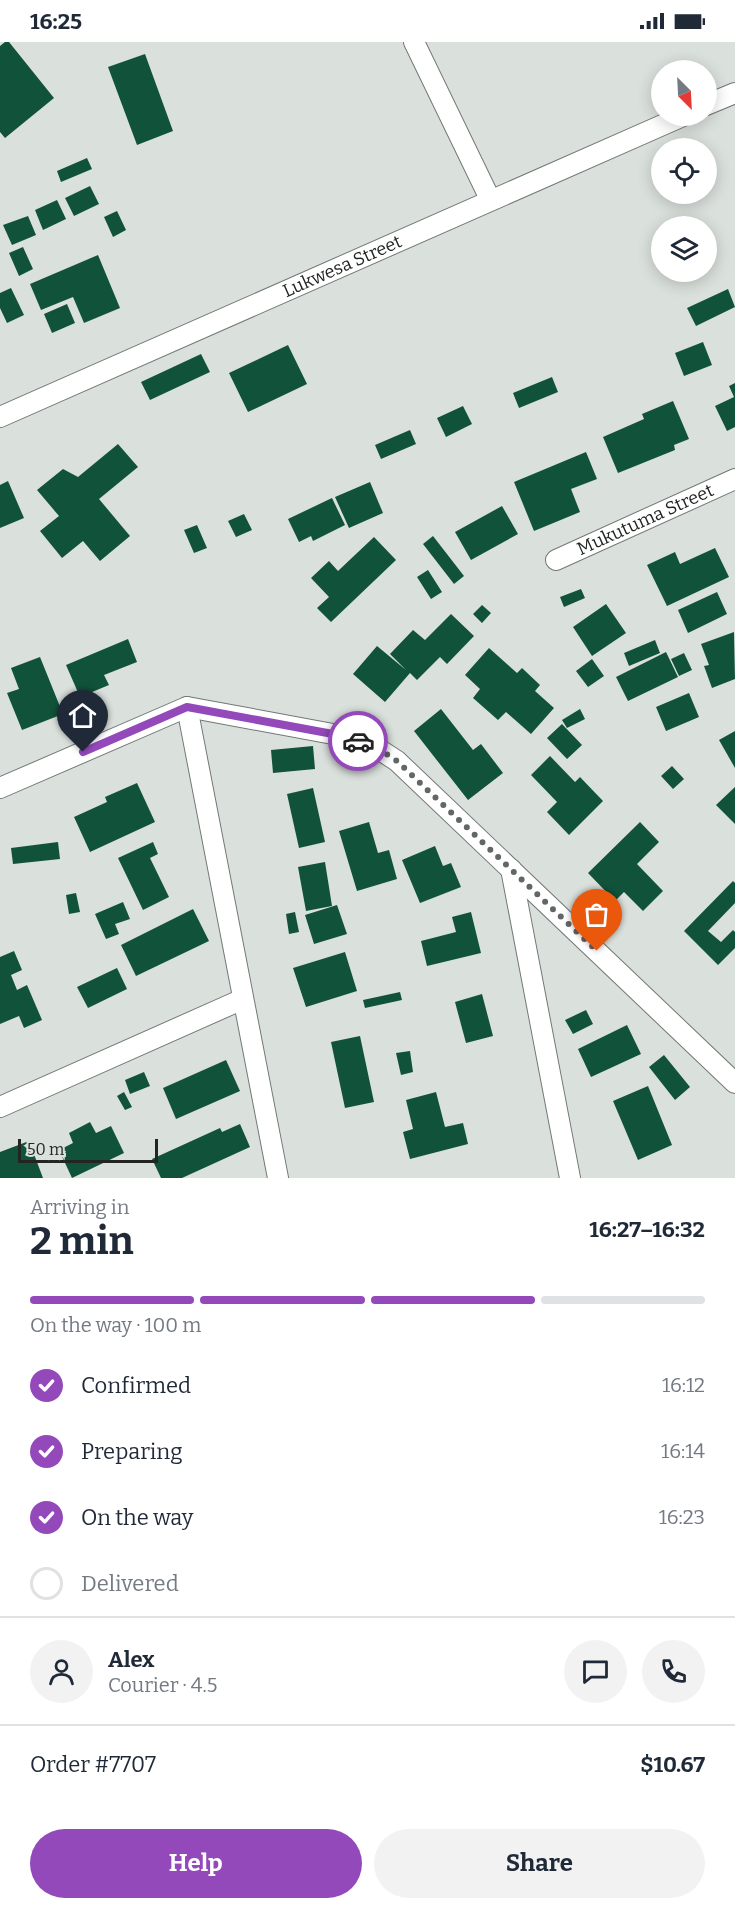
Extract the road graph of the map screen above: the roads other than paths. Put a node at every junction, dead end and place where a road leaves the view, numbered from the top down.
1 (414, 42) edge
2 (735, 93) edge
3 (717, 100) edge
4 (660, 126) edge
5 (490, 199) junction
6 (0, 417) edge
7 (735, 479) edge
8 (556, 560) dead end
9 (187, 707) junction
10 (0, 788) edge
11 (511, 869) junction
12 (243, 999) junction
13 (735, 1083) edge
14 (0, 1107) edge
15 (278, 1178) edge
16 (570, 1178) edge

1 - 5 street
2 - 3 street
4 - 5 street, Lukwesa Street
5 - 6 street, Lukwesa Street
7 - 8 street, Mukutuma Street
9 - 10 street
9 - 11 street
9 - 12 street
11 - 13 street
11 - 16 street
12 - 14 street
12 - 15 street

